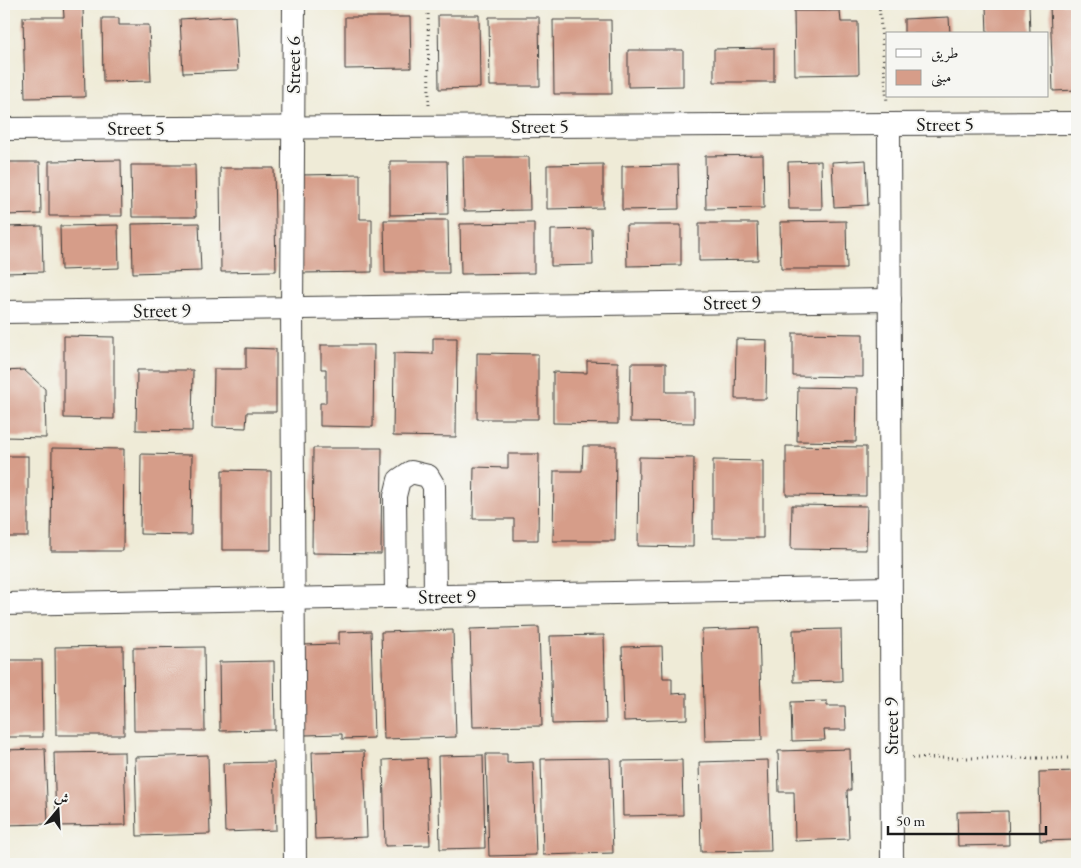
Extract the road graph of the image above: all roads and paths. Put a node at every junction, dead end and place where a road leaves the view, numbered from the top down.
1 (294, 4) edge
2 (428, 4) edge
3 (879, 4) edge
4 (886, 97) edge
5 (886, 98) edge
6 (1077, 123) edge
7 (888, 124) junction
8 (429, 126) junction
9 (293, 127) junction
10 (4, 129) edge
11 (890, 300) junction
12 (292, 308) junction
13 (4, 312) edge
14 (890, 588) junction
15 (396, 597) junction
16 (435, 597) junction
17 (294, 599) junction
18 (4, 604) edge
19 (892, 758) junction
20 (1077, 758) edge
21 (296, 864) edge
22 (892, 864) edge

1 - 9 street, Street 6
2 - 8 path
3 - 4 path
5 - 7 path
6 - 7 street, Street 5
7 - 8 street, Street 5
7 - 11 street, Street 9
8 - 9 street, Street 5
9 - 10 street, Street 5
9 - 12 street, Street 6
11 - 12 street, Street 9
11 - 14 street, Street 9
12 - 13 street, Street 9
12 - 17 street, Street 6
14 - 16 street, Street 9
14 - 19 street, Street 9
15 - 16 street, Street 9
15 - 16 street
15 - 17 street, Street 9
17 - 18 street, Street 9
17 - 21 street, Street 6
19 - 20 path
19 - 22 street, Street 9

